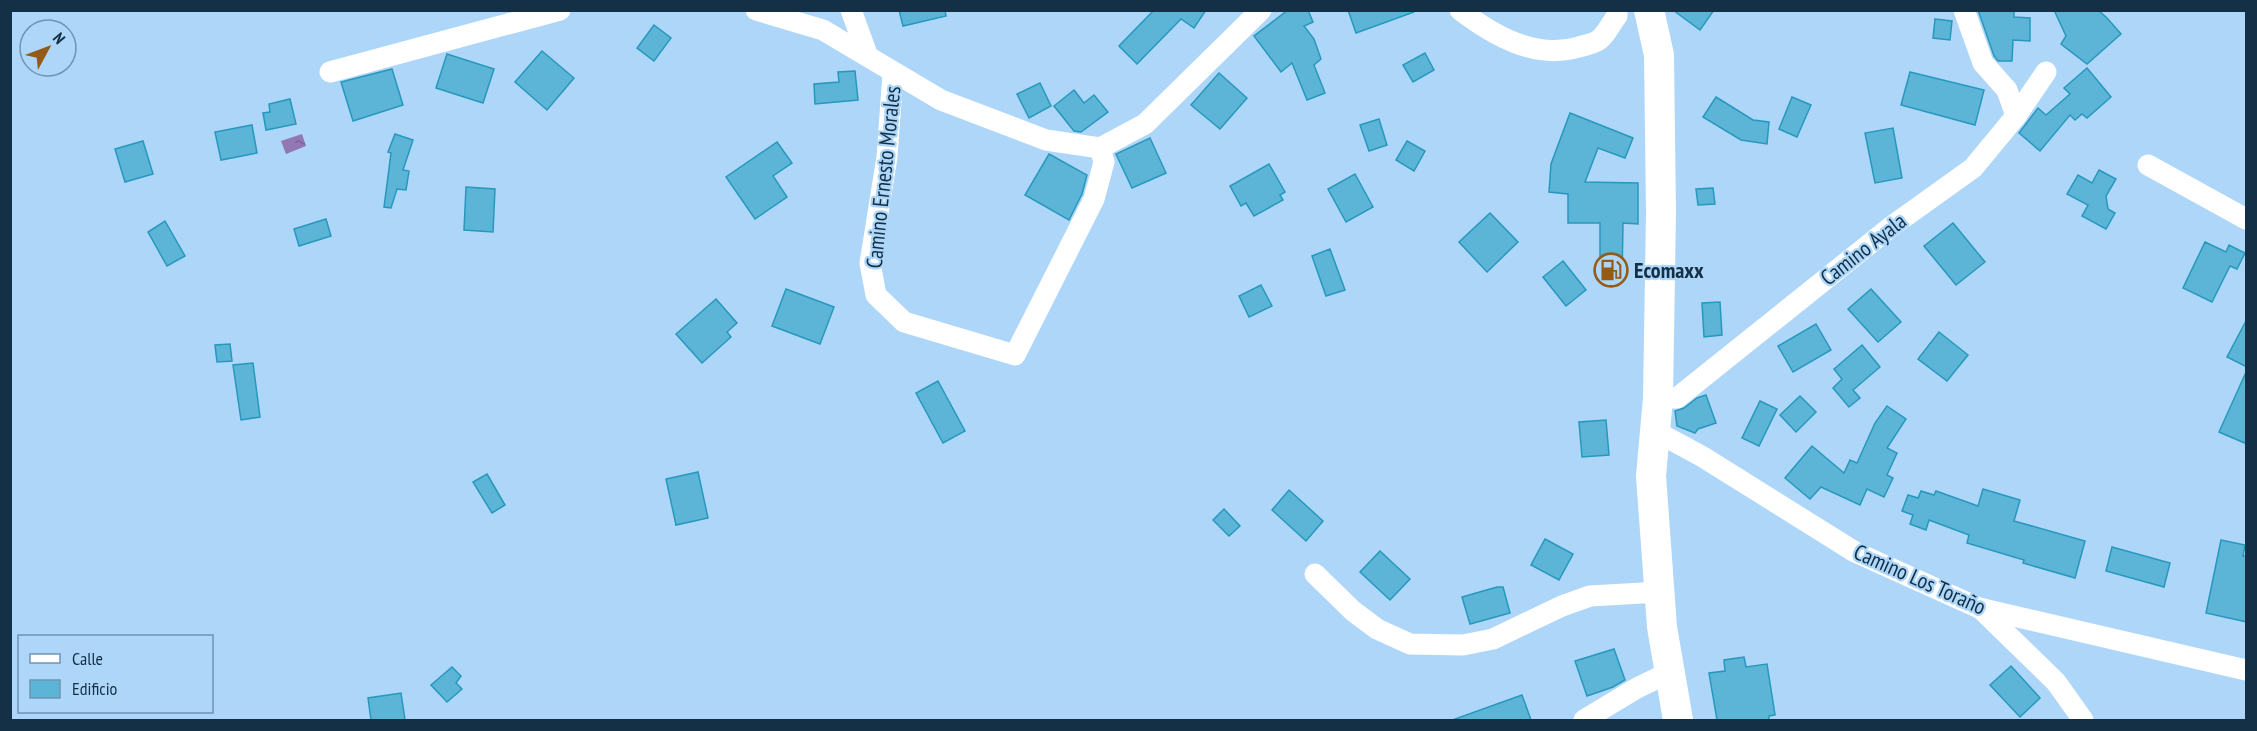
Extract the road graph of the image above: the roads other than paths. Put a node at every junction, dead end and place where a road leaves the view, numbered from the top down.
1 (560, 10) edge
2 (756, 10) edge
3 (851, 10) edge
4 (1261, 10) edge
5 (1461, 10) edge
6 (1617, 10) edge
7 (1649, 10) edge
8 (1964, 10) edge
9 (867, 54) junction
10 (330, 72) dead end
11 (2046, 72) dead end
12 (893, 73) junction
13 (2016, 116) junction
14 (1100, 148) junction
15 (2148, 165) dead end
16 (2247, 219) edge
17 (1658, 398) junction
18 (1655, 431) junction
19 (1315, 574) dead end
20 (1660, 592) junction
21 (1979, 608) junction
22 (2247, 670) edge
23 (1670, 672) junction
24 (1584, 720) edge
25 (1678, 720) edge
26 (2083, 720) edge

1 - 10 street
2 - 9 street
3 - 9 street
4 - 14 street
5 - 6 street
7 - 17 street
8 - 13 street
9 - 12 street
11 - 13 street, Camino Ayala
12 - 14 street
12 - 14 street, Camino Ernesto Morales
13 - 17 street, Camino Ayala
15 - 16 street
17 - 18 street
18 - 20 street
18 - 21 street, Camino Los Toraño
19 - 20 street
20 - 23 street
21 - 22 street, Camino Los Toraño
21 - 26 street
23 - 24 street
23 - 25 street

